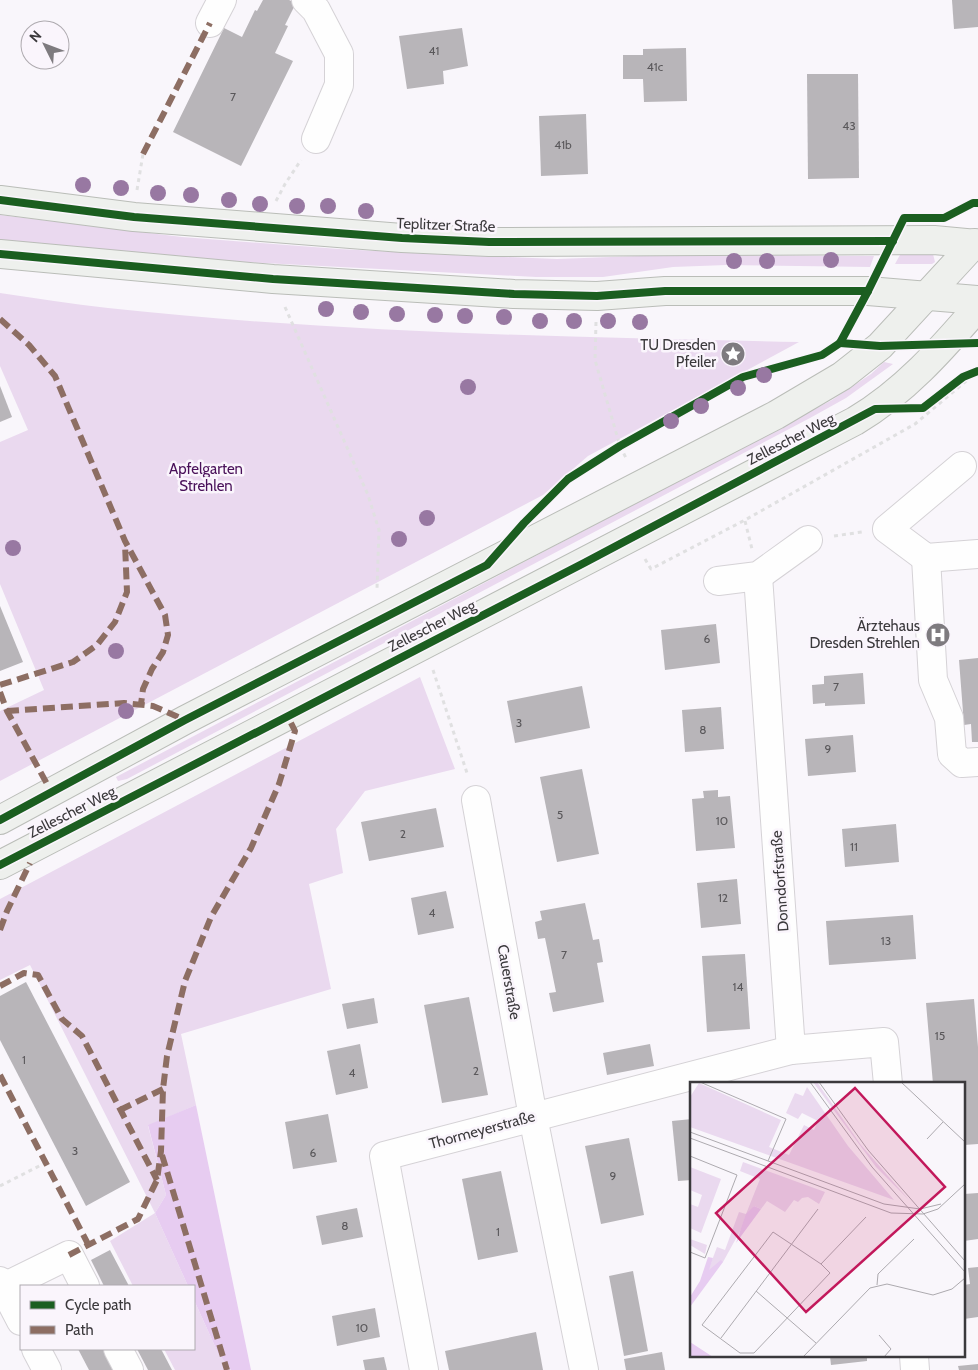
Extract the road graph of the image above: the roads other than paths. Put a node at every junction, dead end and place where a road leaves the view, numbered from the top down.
1 (306, 0) edge
2 (316, 138) dead end
3 (0, 200) edge
4 (977, 242) edge
5 (0, 254) edge
6 (926, 297) junction
7 (978, 300) edge
8 (978, 307) edge
9 (962, 466) dead end
10 (808, 540) road end
11 (978, 554) edge
12 (926, 558) junction
13 (758, 576) junction
14 (718, 581) dead end
15 (978, 762) edge
16 (476, 800) road end
17 (0, 820) edge
18 (0, 865) edge
19 (791, 1050) junction
20 (888, 1082) edge
21 (533, 1117) junction
22 (2, 1284) edge
23 (84, 1285) edge
24 (20, 1319) edge
25 (37, 1350) edge
26 (119, 1350) edge
27 (47, 1370) edge
28 (129, 1370) edge
29 (424, 1370) edge
30 (584, 1370) edge

1 - 2 street
3 - 4 main road, Teplitzer Straße
4 - 6 main road, Zellescher Weg
5 - 6 main road
6 - 7 main road
6 - 17 main road, Zellescher Weg
8 - 18 main road, Zellescher Weg
9 - 12 street
10 - 13 street
11 - 12 street
12 - 15 street
13 - 14 street
13 - 19 street, Donndorfstraße
16 - 21 street, Cauerstraße
19 - 20 street
19 - 21 street, Thormeyerstraße
21 - 29 street, Thormeyerstraße
21 - 30 street, Cauerstraße
22 - 23 street
22 - 24 street
25 - 27 street
26 - 28 street

